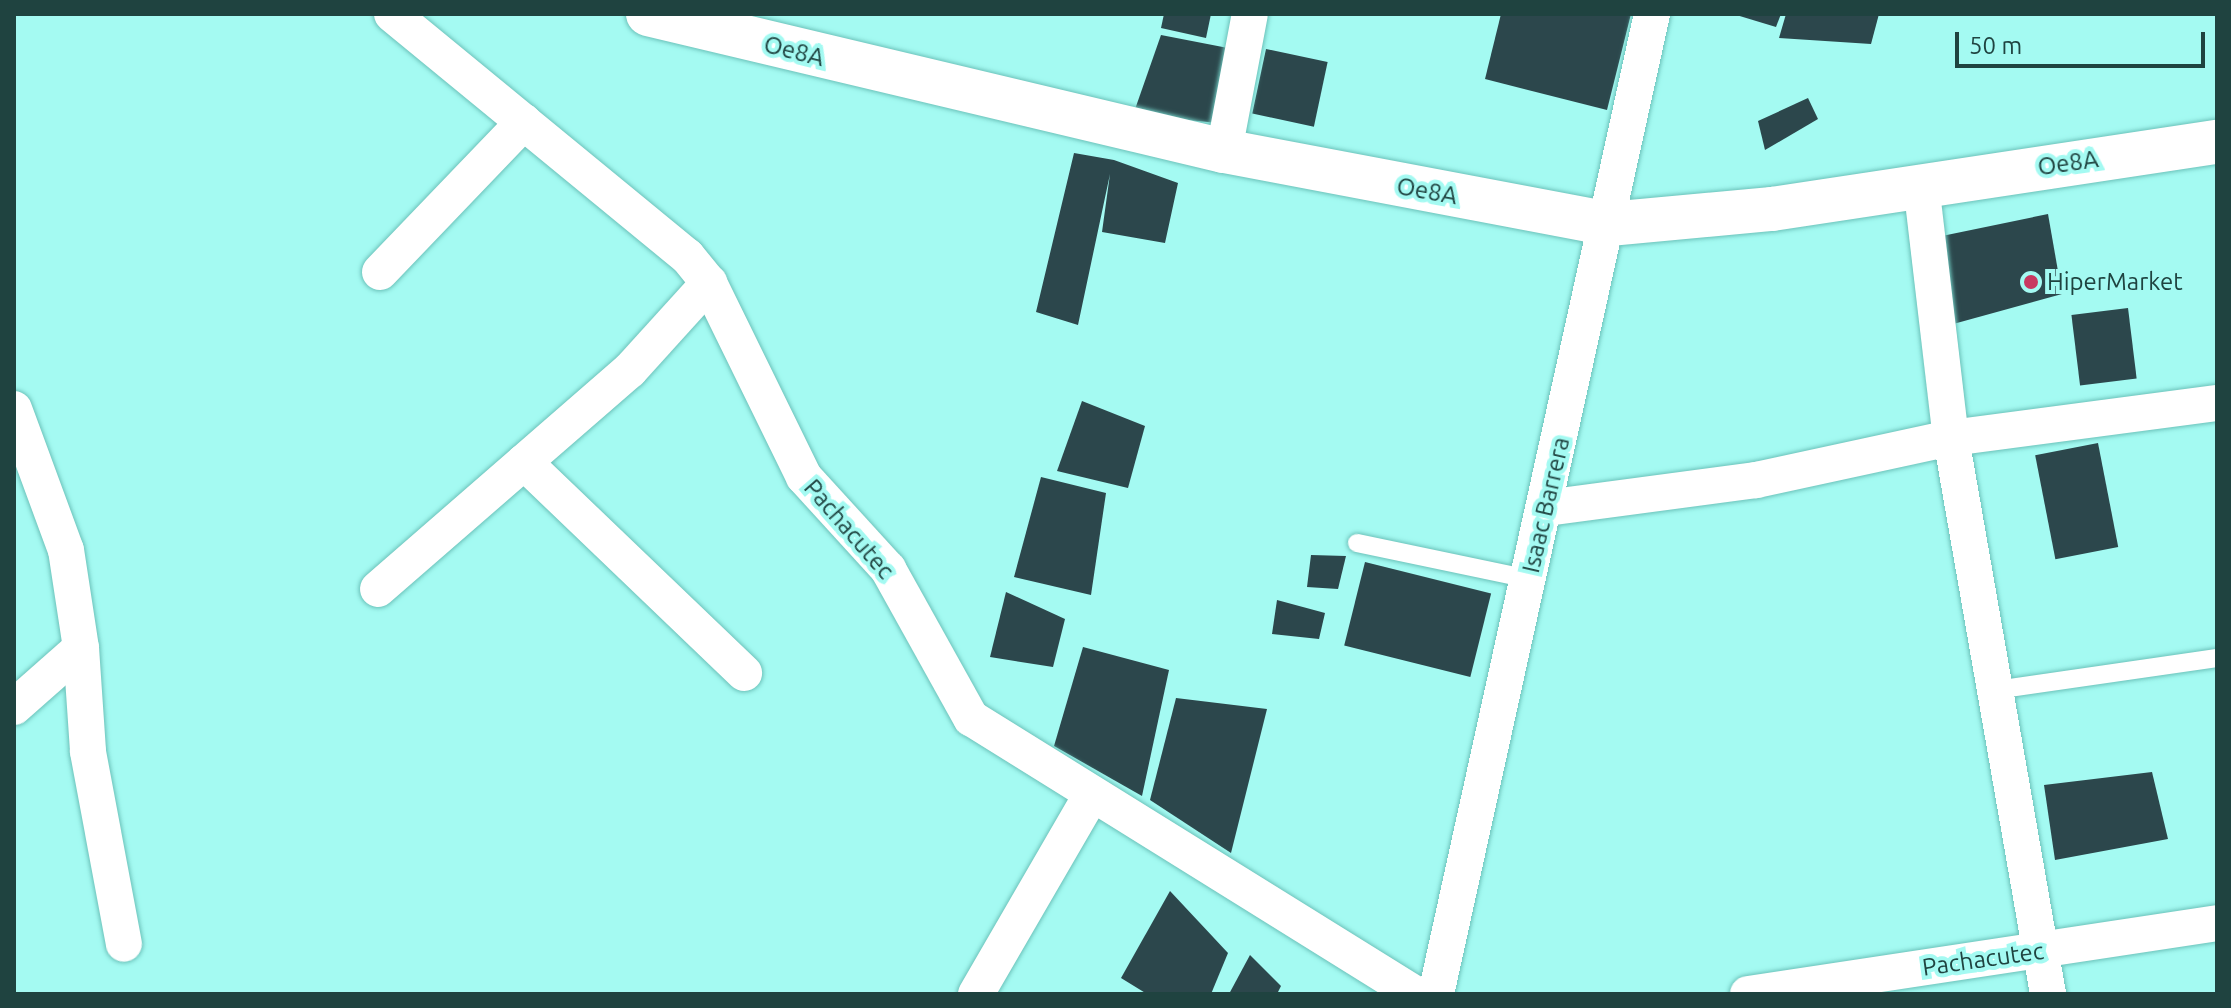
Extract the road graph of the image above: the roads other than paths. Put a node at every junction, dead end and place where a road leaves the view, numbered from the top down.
1 (392, 14) edge
2 (648, 14) edge
3 (1250, 14) edge
4 (1652, 14) edge
5 (524, 122) junction
6 (2217, 142) edge
7 (1224, 151) junction
8 (1921, 184) junction
9 (1609, 224) junction
10 (380, 272) dead end
11 (709, 283) junction
12 (2217, 403) edge
13 (17, 424) edge
14 (1951, 438) junction
15 (524, 462) junction
16 (1546, 508) junction
17 (1357, 543) dead end
18 (1529, 579) junction
19 (378, 589) dead end
20 (81, 648) junction
21 (2217, 658) edge
22 (744, 673) dead end
23 (1995, 690) junction
24 (14, 707) edge
25 (1091, 796) junction
26 (2217, 923) edge
27 (124, 944) dead end
28 (2041, 951) junction
29 (976, 994) edge
30 (1415, 994) edge
31 (1436, 994) edge
32 (1748, 994) edge
33 (2048, 994) edge

1 - 5 street, Pachacutec
2 - 7 street, Oe8A
3 - 7 street
4 - 9 street, Isaac Barrera
5 - 10 street
5 - 11 street, Pachacutec
6 - 8 street, Oe8A
7 - 9 street, Oe8A
8 - 9 street, Oe8A
8 - 14 street
9 - 16 street, Isaac Barrera
11 - 15 street
11 - 25 street, Pachacutec
12 - 14 street
13 - 20 street
14 - 16 street
14 - 23 street
15 - 19 street
15 - 22 street
16 - 18 street, Isaac Barrera
17 - 18 lane
18 - 31 street, Isaac Barrera
20 - 24 street
20 - 27 street
21 - 23 lane
23 - 28 street
25 - 29 street
25 - 30 street, Pachacutec
26 - 28 street, Pachacutec
28 - 32 street, Pachacutec
28 - 33 street

